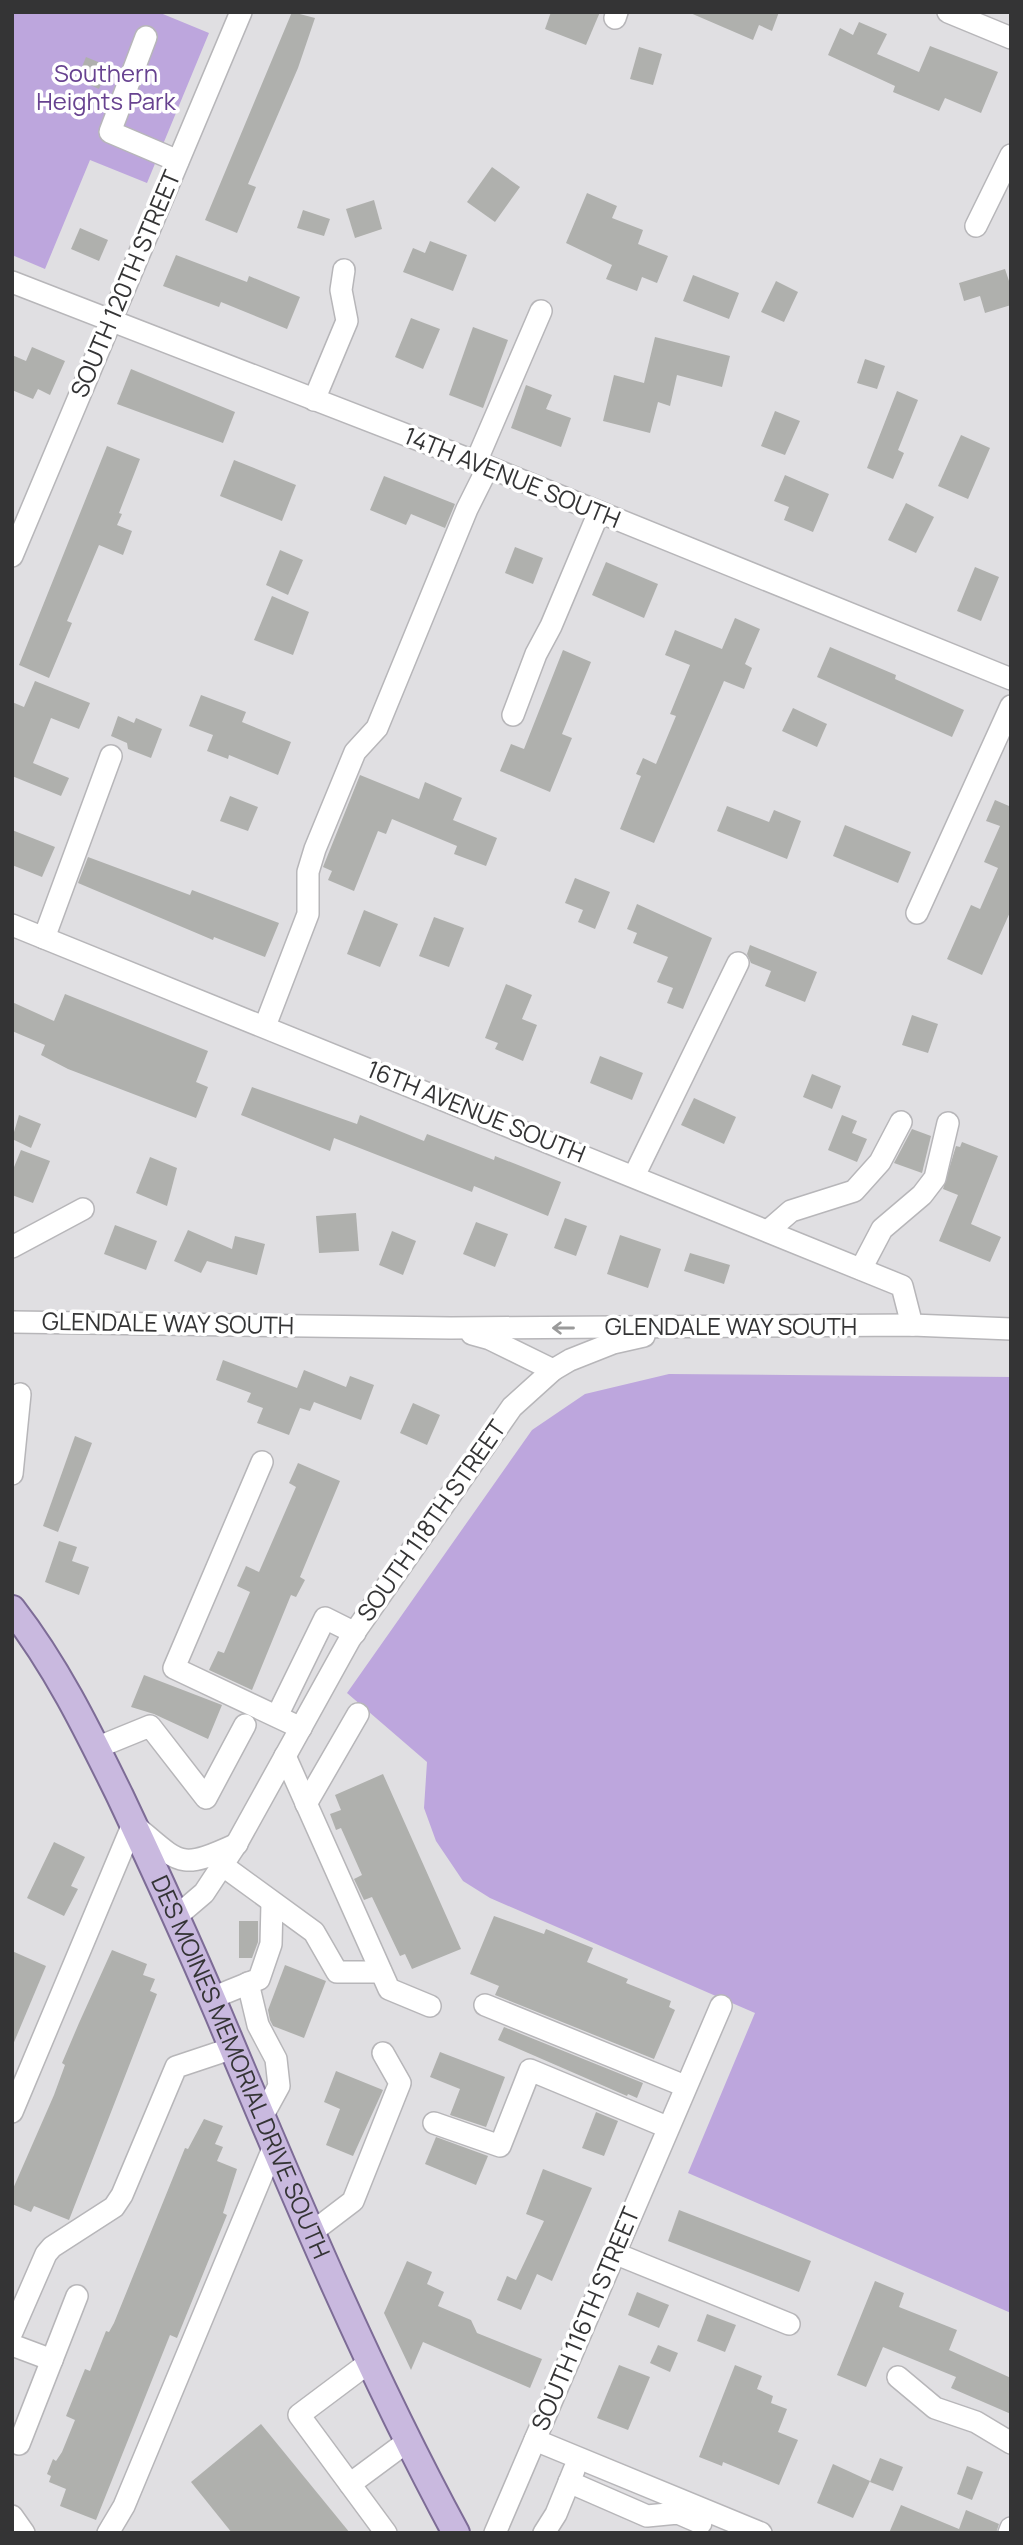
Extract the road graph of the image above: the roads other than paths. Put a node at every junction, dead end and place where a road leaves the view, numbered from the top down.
1 (241, 12) edge
2 (948, 12) edge
3 (146, 37) dead end
4 (1011, 38) edge
5 (1011, 155) edge
6 (178, 161) junction
7 (976, 226) dead end
8 (344, 271) dead end
9 (12, 282) edge
10 (541, 310) dead end
11 (110, 322) junction
12 (314, 400) junction
13 (482, 465) junction
14 (599, 512) junction
15 (12, 556) edge
16 (1011, 679) edge
17 (1011, 706) edge
18 (513, 715) dead end
19 (111, 756) dead end
20 (917, 913) dead end
21 (12, 925) edge
22 (44, 938) junction
23 (738, 962) dead end
24 (265, 1026) junction
25 (901, 1122) dead end
26 (948, 1123) dead end
27 (634, 1176) junction
28 (83, 1209) dead end
29 (768, 1231) junction
30 (12, 1247) edge
31 (861, 1269) junction
32 (12, 1322) edge
33 (912, 1325) junction
34 (451, 1328) junction
35 (730, 1328) junction
36 (1011, 1329) edge
37 (553, 1370) junction
38 (20, 1394) dead end
39 (262, 1461) dead end
40 (12, 1474) edge
41 (12, 1609) edge
42 (355, 1633) junction
43 (358, 1714) dead end
44 (277, 1716) junction
45 (245, 1725) dead end
46 (301, 1728) junction
47 (96, 1748) junction
48 (285, 1756) junction
49 (306, 1804) junction
50 (133, 1824) junction
51 (237, 1843) junction
52 (222, 1866) junction
53 (272, 1903) junction
54 (177, 1916) junction
55 (381, 1972) junction
56 (248, 1983) junction
57 (212, 1998) junction
58 (485, 2005) dead end
59 (430, 2006) dead end
60 (721, 2006) dead end
61 (233, 2048) junction
62 (383, 2053) dead end
63 (685, 2086) junction
64 (12, 2112) edge
65 (262, 2117) junction
66 (434, 2123) dead end
67 (667, 2127) junction
68 (274, 2146) junction
69 (311, 2233) junction
70 (614, 2253) junction
71 (77, 2296) dead end
72 (789, 2324) dead end
73 (12, 2332) edge
74 (12, 2345) edge
75 (52, 2360) junction
76 (371, 2361) junction
77 (898, 2377) dead end
78 (535, 2440) junction
79 (408, 2441) junction
80 (1011, 2443) edge
81 (19, 2444) dead end
82 (579, 2458) junction
83 (569, 2482) junction
84 (350, 2484) junction
85 (12, 2516) edge
86 (1011, 2528) edge
87 (24, 2533) edge
88 (108, 2533) edge
89 (386, 2533) edge
90 (456, 2533) edge
91 (495, 2533) edge
92 (544, 2533) edge
93 (725, 2533) edge
94 (761, 2533) edge
95 (1009, 2533) edge

1 - 6 street, SOUTH 120TH STREET
2 - 4 street
3 - 6 street
5 - 7 street
6 - 11 street, SOUTH 120TH STREET
8 - 12 street
9 - 11 street, 14TH AVENUE SOUTH
10 - 13 street
11 - 12 street, 14TH AVENUE SOUTH
11 - 15 street, SOUTH 120TH STREET
12 - 13 street, 14TH AVENUE SOUTH
13 - 14 street, 14TH AVENUE SOUTH
13 - 24 street
14 - 16 street, 14TH AVENUE SOUTH
14 - 18 street
17 - 20 street
19 - 22 street
21 - 22 street, 16TH AVENUE SOUTH
22 - 24 street, 16TH AVENUE SOUTH
23 - 27 street
24 - 27 street, 16TH AVENUE SOUTH
25 - 29 street
26 - 31 street
27 - 29 street, 16TH AVENUE SOUTH
28 - 30 street
29 - 31 street, 16TH AVENUE SOUTH
31 - 33 street, 16TH AVENUE SOUTH
32 - 34 street, GLENDALE WAY SOUTH
33 - 35 street, GLENDALE WAY SOUTH
33 - 36 street, GLENDALE WAY SOUTH
35 -> 34 street, GLENDALE WAY SOUTH
34 - 37 street, GLENDALE WAY SOUTH
35 - 37 street, SOUTH 118TH STREET
37 - 42 street, SOUTH 118TH STREET
38 - 40 street
39 - 44 street
41 - 47 main road, DES MOINES MEMORIAL DRIVE SOUTH
42 - 44 street
42 - 46 street, SOUTH 118TH STREET
43 - 49 street
44 - 46 street
45 - 47 street
46 - 48 street, SOUTH 118TH STREET
47 - 50 main road, DES MOINES MEMORIAL DRIVE SOUTH
48 - 49 street
48 - 51 street, SOUTH 118TH STREET
49 - 55 street
50 - 51 street
50 - 54 main road, DES MOINES MEMORIAL DRIVE SOUTH
50 - 64 street
51 - 52 street, SOUTH 118TH STREET
52 - 53 street
52 - 54 street, SOUTH 118TH STREET
53 - 55 street
53 - 56 street
54 - 57 main road, DES MOINES MEMORIAL DRIVE SOUTH
55 - 59 street
56 - 57 street
56 - 65 street
57 - 61 main road, DES MOINES MEMORIAL DRIVE SOUTH
58 - 63 street
60 - 63 street, SOUTH 116TH STREET
61 - 65 main road, DES MOINES MEMORIAL DRIVE SOUTH
61 - 73 street
62 - 69 street
63 - 67 street, SOUTH 116TH STREET
65 - 68 main road, DES MOINES MEMORIAL DRIVE SOUTH
66 - 67 street
67 - 70 street, SOUTH 116TH STREET
68 - 69 main road, DES MOINES MEMORIAL DRIVE SOUTH
68 - 88 street
69 - 76 main road, DES MOINES MEMORIAL DRIVE SOUTH
70 - 72 street
70 - 78 street, SOUTH 116TH STREET
71 - 75 street
74 - 75 street
75 - 81 street
76 - 79 main road, DES MOINES MEMORIAL DRIVE SOUTH
76 - 84 street
77 - 80 street
78 - 82 street
78 - 91 street, SOUTH 116TH STREET
79 - 84 street
79 - 90 main road, DES MOINES MEMORIAL DRIVE SOUTH
82 - 83 street
82 - 94 street
83 - 92 street
83 - 93 street
84 - 89 street
85 - 87 street
86 - 95 street

